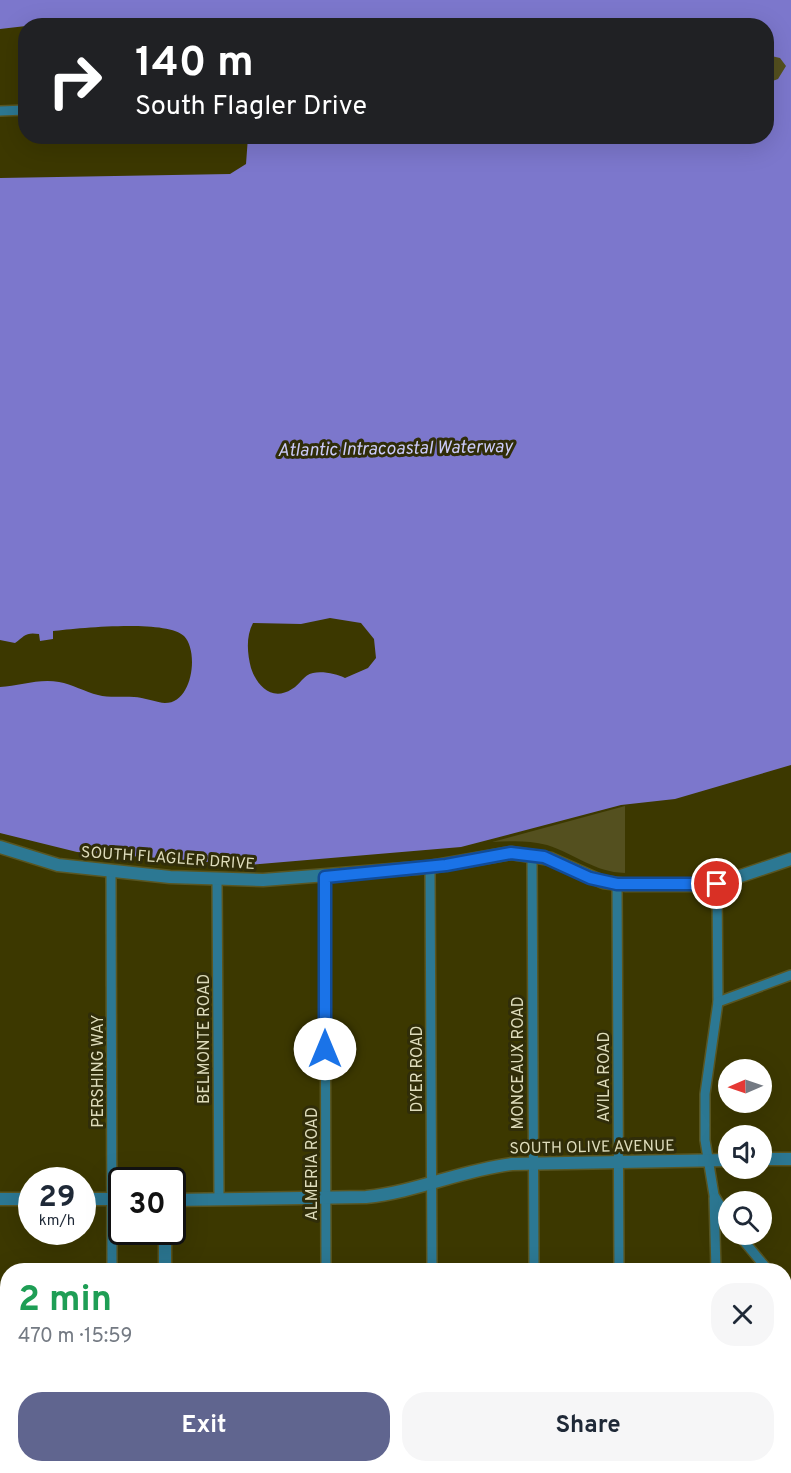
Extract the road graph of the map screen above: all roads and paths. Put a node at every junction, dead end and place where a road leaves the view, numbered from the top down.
1 (18, 110) edge
2 (0, 111) edge
3 (0, 847) edge
4 (532, 855) junction
5 (791, 859) edge
6 (430, 867) junction
7 (111, 871) junction
8 (325, 877) junction
9 (217, 879) junction
10 (617, 884) junction
11 (717, 884) junction
12 (791, 975) edge
13 (718, 1002) junction
14 (772, 1159) edge
15 (791, 1159) edge
16 (708, 1160) junction
17 (718, 1160) edge
18 (533, 1162) junction
19 (618, 1162) junction
20 (116, 1167) edge
21 (432, 1182) junction
22 (714, 1196) junction
23 (326, 1198) junction
24 (0, 1199) edge
25 (18, 1199) edge
26 (219, 1199) junction
27 (186, 1200) edge
28 (718, 1203) edge
29 (114, 1245) edge
30 (165, 1245) edge
31 (747, 1245) edge
32 (112, 1263) edge
33 (165, 1263) edge
34 (326, 1263) edge
35 (432, 1263) edge
36 (534, 1263) edge
37 (619, 1263) edge
38 (717, 1263) edge
39 (762, 1263) edge

1 - 2 street
3 - 7 street, SOUTH FLAGLER DRIVE
4 - 6 street, SOUTH FLAGLER DRIVE
4 - 10 street, SOUTH FLAGLER DRIVE
4 - 18 street, MONCEAUX ROAD
5 - 11 street, SOUTH FLAGLER DRIVE
6 - 8 street, SOUTH FLAGLER DRIVE
6 - 21 street, DYER ROAD
7 - 9 street, SOUTH FLAGLER DRIVE
7 - 20 street, PERSHING WAY
8 - 9 street, SOUTH FLAGLER DRIVE
8 - 23 street, ALMERIA ROAD
9 - 26 street, BELMONTE ROAD
10 - 11 street, SOUTH FLAGLER DRIVE
10 - 19 street, AVILA ROAD
11 - 13 street
12 - 13 street
13 - 16 street
14 - 15 street
16 - 17 street, SOUTH OLIVE AVENUE
16 - 19 street, SOUTH OLIVE AVENUE
16 - 22 street
18 - 19 street, SOUTH OLIVE AVENUE
18 - 21 street, SOUTH OLIVE AVENUE
18 - 36 street, MONCEAUX ROAD
19 - 37 street, AVILA ROAD
21 - 23 street, SOUTH OLIVE AVENUE
21 - 35 street, DYER ROAD
22 - 28 street
22 - 38 street
23 - 26 street, SOUTH OLIVE AVENUE
23 - 34 street, ALMERIA ROAD
24 - 25 street
26 - 27 street, SOUTH OLIVE AVENUE
29 - 32 street, PERSHING WAY
30 - 33 street
31 - 39 street

